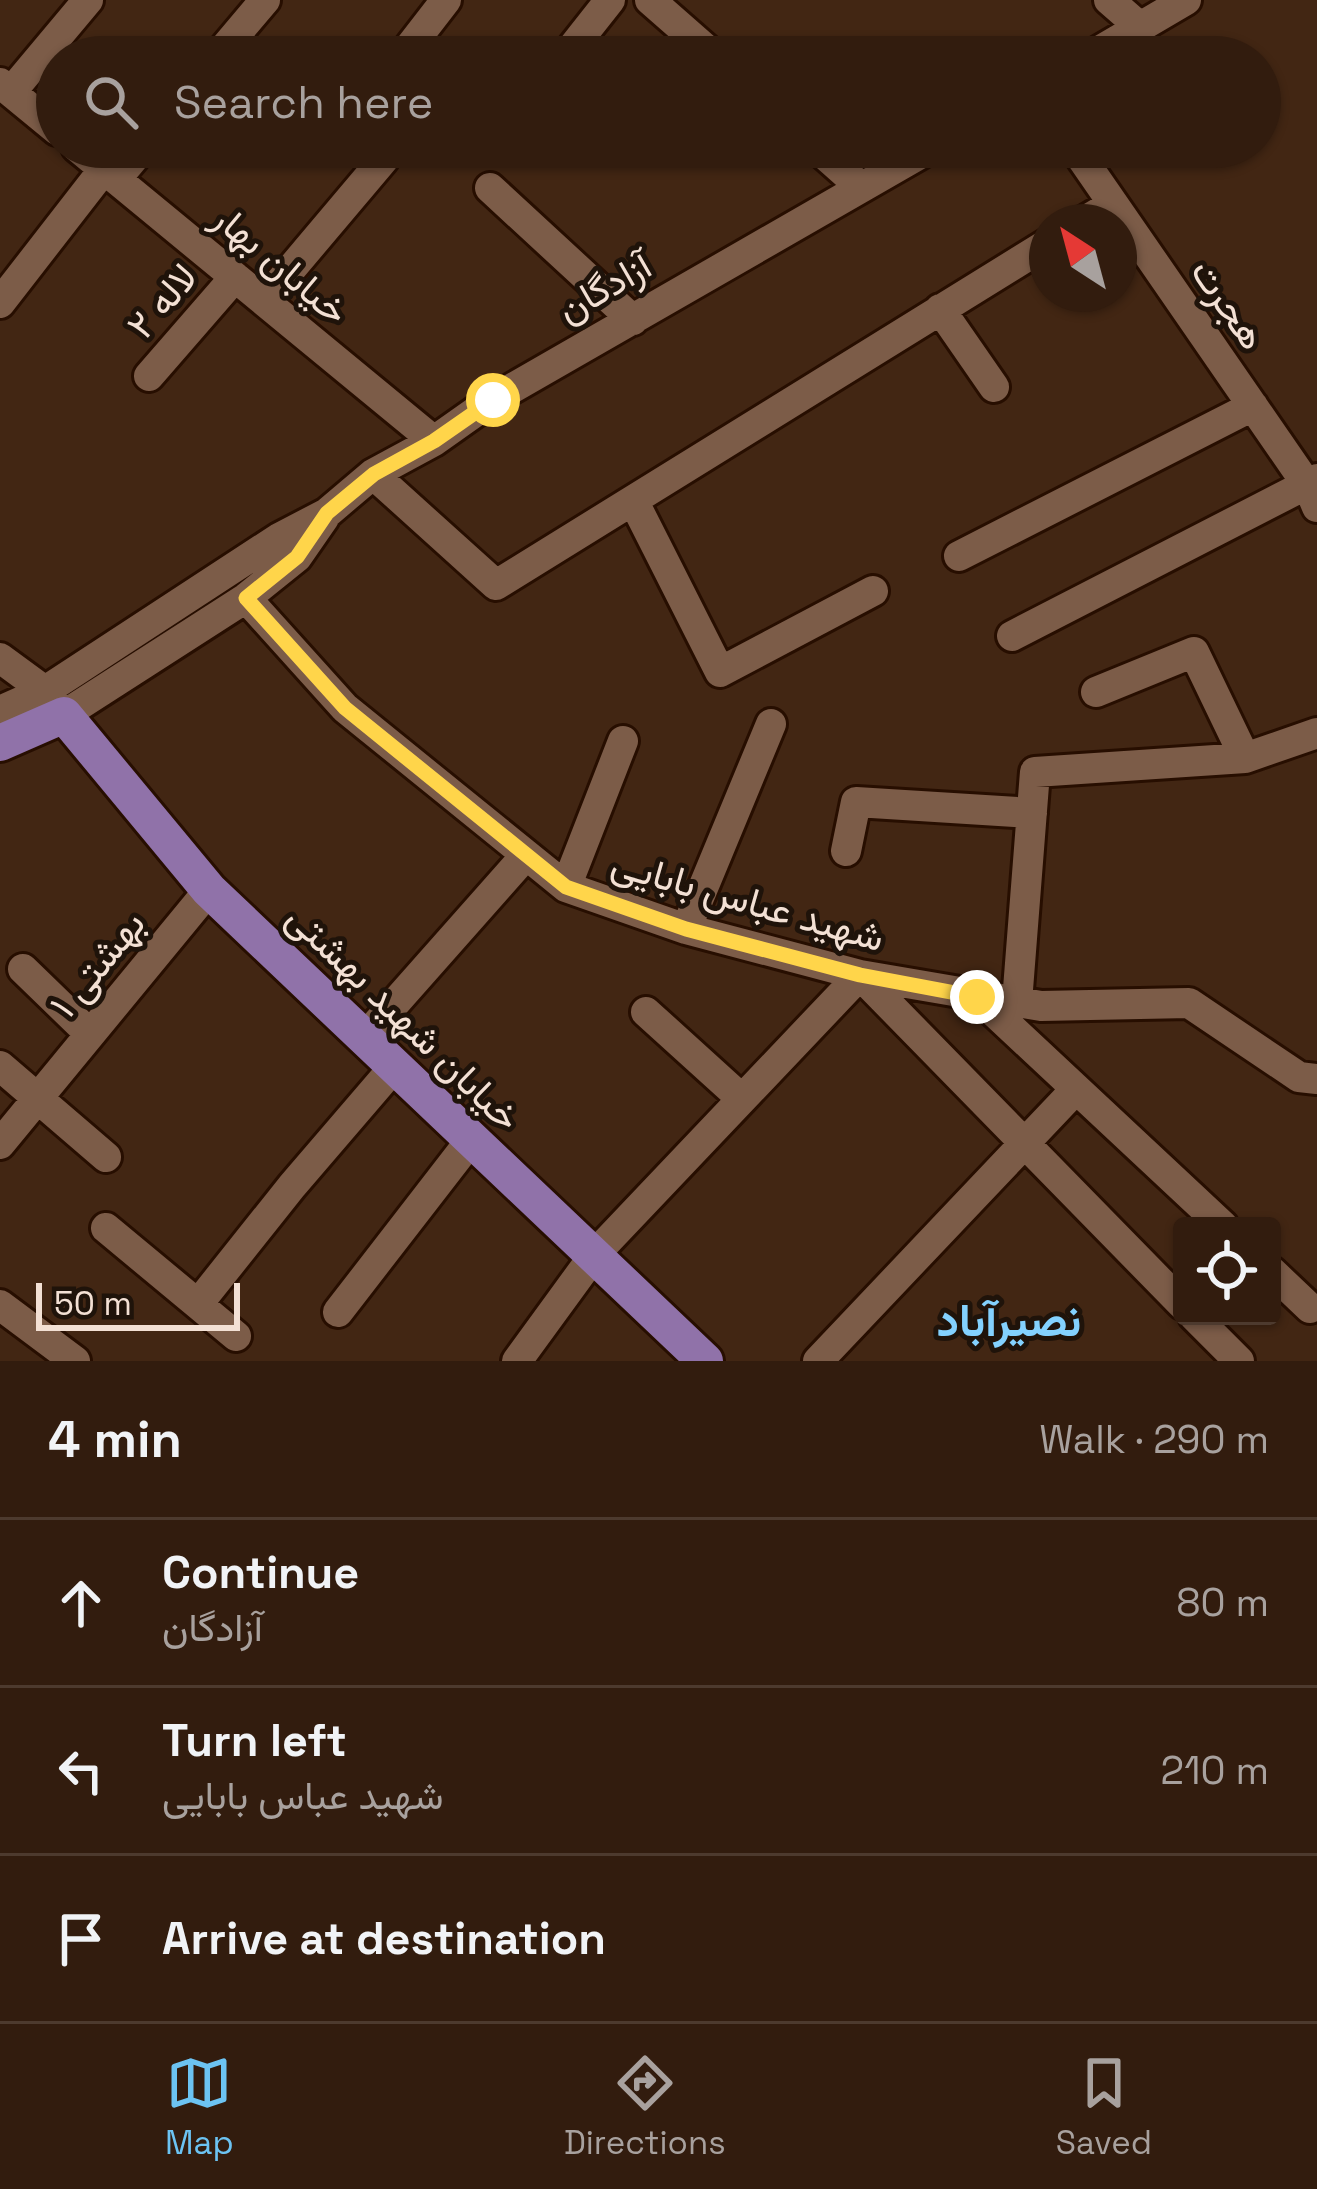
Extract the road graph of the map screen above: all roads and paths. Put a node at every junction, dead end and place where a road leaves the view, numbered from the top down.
1 (88, 0) edge
2 (265, 0) edge
3 (446, 0) edge
4 (610, 0) edge
5 (650, 0) edge
6 (1109, 0) edge
7 (1186, 0) edge
8 (1140, 27) junction
9 (54, 36) edge
10 (235, 36) edge
11 (418, 36) edge
12 (582, 36) edge
13 (691, 36) edge
14 (1125, 36) edge
15 (36, 56) edge
16 (6, 88) edge
17 (36, 113) edge
18 (103, 168) edge
19 (117, 168) edge
20 (376, 168) edge
21 (840, 168) edge
22 (895, 168) edge
23 (1088, 168) edge
24 (110, 174) junction
25 (861, 187) junction
26 (490, 188) dead end
27 (1113, 204) edge
28 (1137, 239) edge
29 (1029, 255) edge
30 (235, 277) junction
31 (264, 301) junction
32 (0, 303) edge
33 (940, 309) junction
34 (633, 320) junction
35 (149, 376) dead end
36 (994, 386) dead end
37 (1253, 406) junction
38 (434, 441) junction
39 (374, 474) junction
40 (1314, 491) edge
41 (634, 502) junction
42 (327, 513) junction
43 (959, 556) dead end
44 (873, 591) dead end
45 (246, 598) junction
46 (1012, 636) dead end
47 (0, 658) edge
48 (1096, 692) dead end
49 (55, 703) junction
50 (0, 711) edge
51 (771, 724) dead end
52 (1317, 733) edge
53 (623, 741) dead end
54 (0, 743) edge
55 (1245, 758) junction
56 (1032, 813) junction
57 (846, 851) dead end
58 (526, 855) junction
59 (566, 887) junction
60 (209, 890) junction
61 (686, 929) junction
62 (23, 969) dead end
63 (860, 975) junction
64 (977, 997) junction
65 (1017, 1002) junction
66 (646, 1012) dead end
67 (90, 1034) junction
68 (365, 1037) junction
69 (0, 1066) edge
70 (395, 1066) junction
71 (1317, 1079) edge
72 (1076, 1089) junction
73 (38, 1099) junction
74 (742, 1099) junction
75 (471, 1140) junction
76 (1022, 1143) junction
77 (0, 1144) edge
78 (106, 1157) dead end
79 (1213, 1217) edge
80 (106, 1228) dead end
81 (595, 1254) junction
82 (1281, 1281) edge
83 (1173, 1295) edge
84 (198, 1304) junction
85 (0, 1305) edge
86 (1310, 1308) dead end
87 (338, 1312) dead end
88 (1203, 1325) edge
89 (236, 1336) dead end
90 (75, 1361) edge
91 (517, 1361) edge
92 (705, 1361) edge
93 (818, 1361) edge
94 (1239, 1361) edge

1 - 9 street
2 - 10 street
3 - 11 street
4 - 12 street
5 - 13 street
6 - 8 street
7 - 8 street
8 - 14 street
15 - 16 street
16 - 17 street
18 - 24 street, خیابان بهار
19 - 24 street
20 - 31 street
21 - 25 street
22 - 25 street, آزادگان
23 - 27 street, هجرت
24 - 30 street, خیابان بهار
24 - 32 street
25 - 34 street, آزادگان
26 - 34 street
28 - 37 street, هجرت
29 - 33 street
30 - 31 street, خیابان بهار
30 - 35 street, لاله ۲
31 - 38 street, خیابان بهار
33 - 36 street
33 - 41 street
34 - 38 street, آزادگان
37 - 40 street, هجرت
37 - 43 street
38 - 39 street, آزادگان
39 - 41 street
39 - 42 street, آزادگان
40 - 46 street
41 - 44 street
42 - 45 street, آزادگان
42 - 49 street, آزادگان
45 - 49 street, آزادگان
45 - 58 street, شهید عباس بابایی
47 - 49 street
48 - 55 street
49 - 50 street, آزادگان
49 - 54 main road, آزادگان
49 - 60 main road, خیابان شهید بهشتی
51 - 61 street
52 - 55 street
53 - 59 street
55 - 56 street
56 - 57 street
56 - 65 street
58 - 59 street, شهید عباس بابایی
58 - 68 street
59 - 61 street, شهید عباس بابایی
60 - 67 street, بهشتی ۱
60 - 68 main road, خیابان شهید بهشتی
61 - 63 street, شهید عباس بابایی
62 - 67 street
63 - 64 street, شهید عباس بابایی
63 - 74 street
63 - 76 street
64 - 65 street, شهید عباس بابایی
64 - 72 street
65 - 71 street, شهید عباس بابایی
66 - 74 street
67 - 73 street, بهشتی ۱
68 - 70 main road, خیابان شهید بهشتی
69 - 73 street
70 - 75 main road, خیابان شهید بهشتی
70 - 84 street
72 - 76 street
72 - 79 street
73 - 77 street, بهشتی ۱
73 - 78 street
74 - 81 street
75 - 81 main road, خیابان شهید بهشتی
75 - 87 street
76 - 83 street
76 - 93 street
80 - 84 street
81 - 91 street
81 - 92 main road, خیابان شهید بهشتی
82 - 86 street
84 - 89 street
85 - 90 street
88 - 94 street

